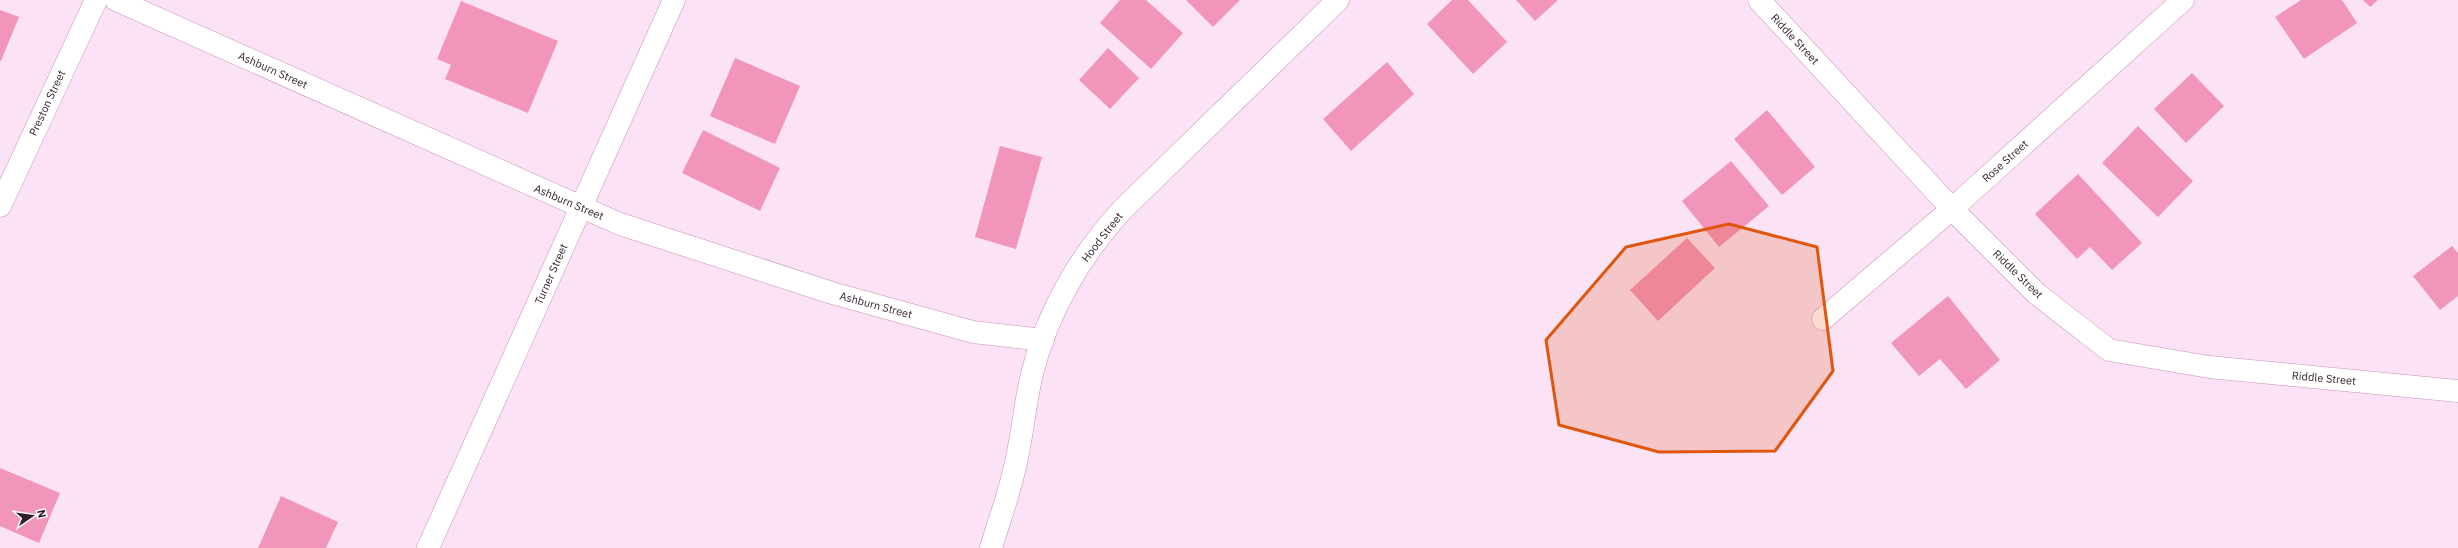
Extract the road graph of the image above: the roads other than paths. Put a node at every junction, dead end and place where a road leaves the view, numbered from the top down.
1 (96, 0) edge
2 (116, 0) edge
3 (674, 0) edge
4 (1338, 0) edge
5 (1759, 0) edge
6 (2184, 0) edge
7 (0, 206) edge
8 (582, 207) junction
9 (1952, 209) junction
10 (1822, 319) dead end
11 (1043, 340) junction
12 (2458, 391) edge
13 (428, 548) edge
14 (991, 548) edge

1 - 7 street, Preston Street
2 - 8 street, Ashburn Street
3 - 8 street, Turner Street
4 - 11 street, Hood Street
5 - 9 street, Riddle Street
6 - 9 street, Rose Street
8 - 11 street, Ashburn Street
8 - 13 street, Turner Street
9 - 10 street, Rose Street
9 - 12 street, Riddle Street
11 - 14 street, Hood Street

